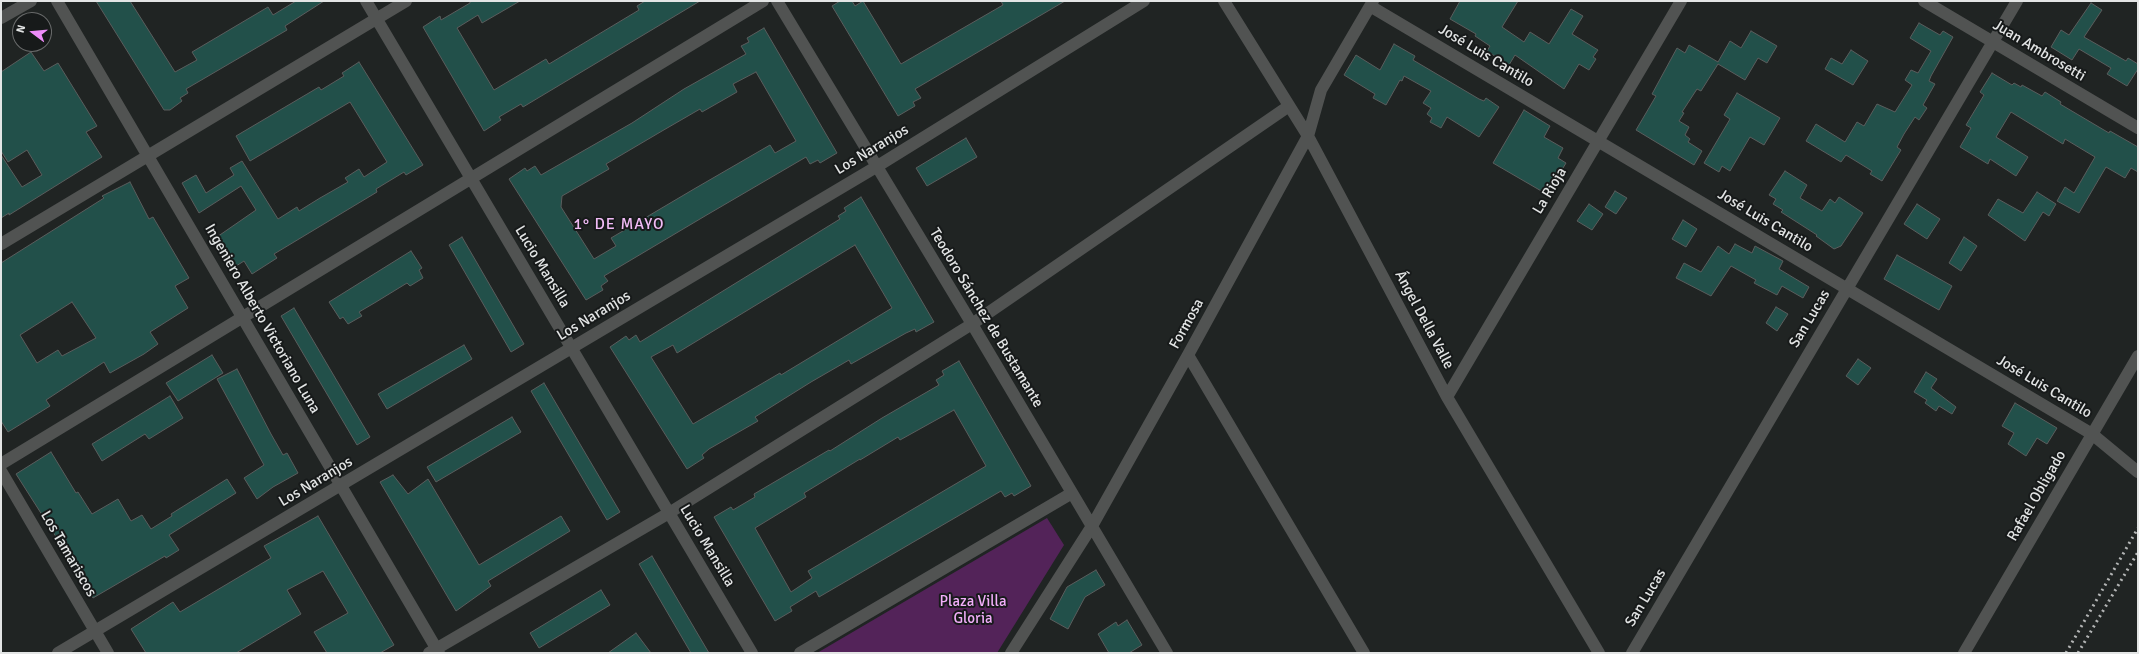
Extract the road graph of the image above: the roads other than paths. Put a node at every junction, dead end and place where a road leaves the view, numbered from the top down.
1 (31, 1) edge
2 (57, 1) edge
3 (366, 1) edge
4 (406, 1) edge
5 (763, 1) edge
6 (777, 1) edge
7 (1144, 1) edge
8 (1224, 1) edge
9 (1681, 1) edge
10 (1924, 1) edge
11 (2017, 1) edge
12 (1372, 3) edge
13 (1, 18) edge
14 (377, 19) junction
15 (1993, 42) junction
16 (1289, 106) junction
17 (2138, 128) edge
18 (1308, 136) junction
19 (1598, 141) junction
20 (148, 156) junction
21 (876, 167) junction
22 (471, 178) junction
23 (1, 244) edge
24 (1847, 289) junction
25 (242, 318) junction
26 (972, 324) junction
27 (572, 348) junction
28 (1188, 356) junction
29 (2138, 356) edge
30 (1447, 398) junction
31 (2092, 434) junction
32 (1, 464) edge
33 (1, 471) edge
34 (2138, 472) edge
35 (341, 485) junction
36 (1072, 493) junction
37 (669, 513) junction
38 (1092, 526) junction
39 (95, 631) junction
40 (435, 651) edge
41 (58, 653) edge
42 (108, 653) edge
43 (752, 653) edge
44 (800, 653) edge
45 (1011, 653) edge
46 (1167, 653) edge
47 (1364, 653) edge
48 (1599, 653) edge
49 (1632, 653) edge
50 (1964, 653) edge

1 - 13 street
2 - 20 street, Ingeniero Alberto Victoriano Luna
3 - 14 street, Lucio Mansilla
4 - 14 street
5 - 22 street
6 - 21 street, Teodoro Sánchez de Bustamante
7 - 21 street, Los Naranjos
8 - 16 street, Ángel Della Valle
9 - 19 street, La Rioja
10 - 15 street, Juan Ambrosetti
11 - 15 street, San Lucas
12 - 18 street, Formosa
12 - 19 street, José Luis Cantilo
14 - 20 street
14 - 22 street, Lucio Mansilla
15 - 17 street, Juan Ambrosetti
15 - 24 street, San Lucas
16 - 18 street, Ángel Della Valle
16 - 26 street
18 - 28 street, Formosa
18 - 30 street, Ángel Della Valle
19 - 24 street, José Luis Cantilo
19 - 30 street, La Rioja
20 - 23 street
20 - 25 street, Ingeniero Alberto Victoriano Luna
21 - 26 street, Teodoro Sánchez de Bustamante
21 - 27 street, Los Naranjos
22 - 25 street
22 - 27 street, Lucio Mansilla
24 - 31 street, José Luis Cantilo
24 - 49 street, San Lucas
25 - 32 street
25 - 35 street, Ingeniero Alberto Victoriano Luna
26 - 36 street, Teodoro Sánchez de Bustamante
26 - 37 street
27 - 35 street, Los Naranjos
27 - 37 street, Lucio Mansilla
28 - 38 street, Formosa
28 - 47 street
29 - 31 street, Rafael Obligado
30 - 48 street, Ángel Della Valle
31 - 34 street, José Luis Cantilo
31 - 50 street, Rafael Obligado
33 - 39 street, Los Tamariscos
35 - 39 street, Los Naranjos
35 - 40 street, Ingeniero Alberto Victoriano Luna
36 - 38 street, Teodoro Sánchez de Bustamante
36 - 44 street
37 - 40 street
37 - 43 street, Lucio Mansilla
38 - 45 street, Formosa
38 - 46 street, Teodoro Sánchez de Bustamante
39 - 41 street, Los Naranjos
39 - 42 street, Los Tamariscos

